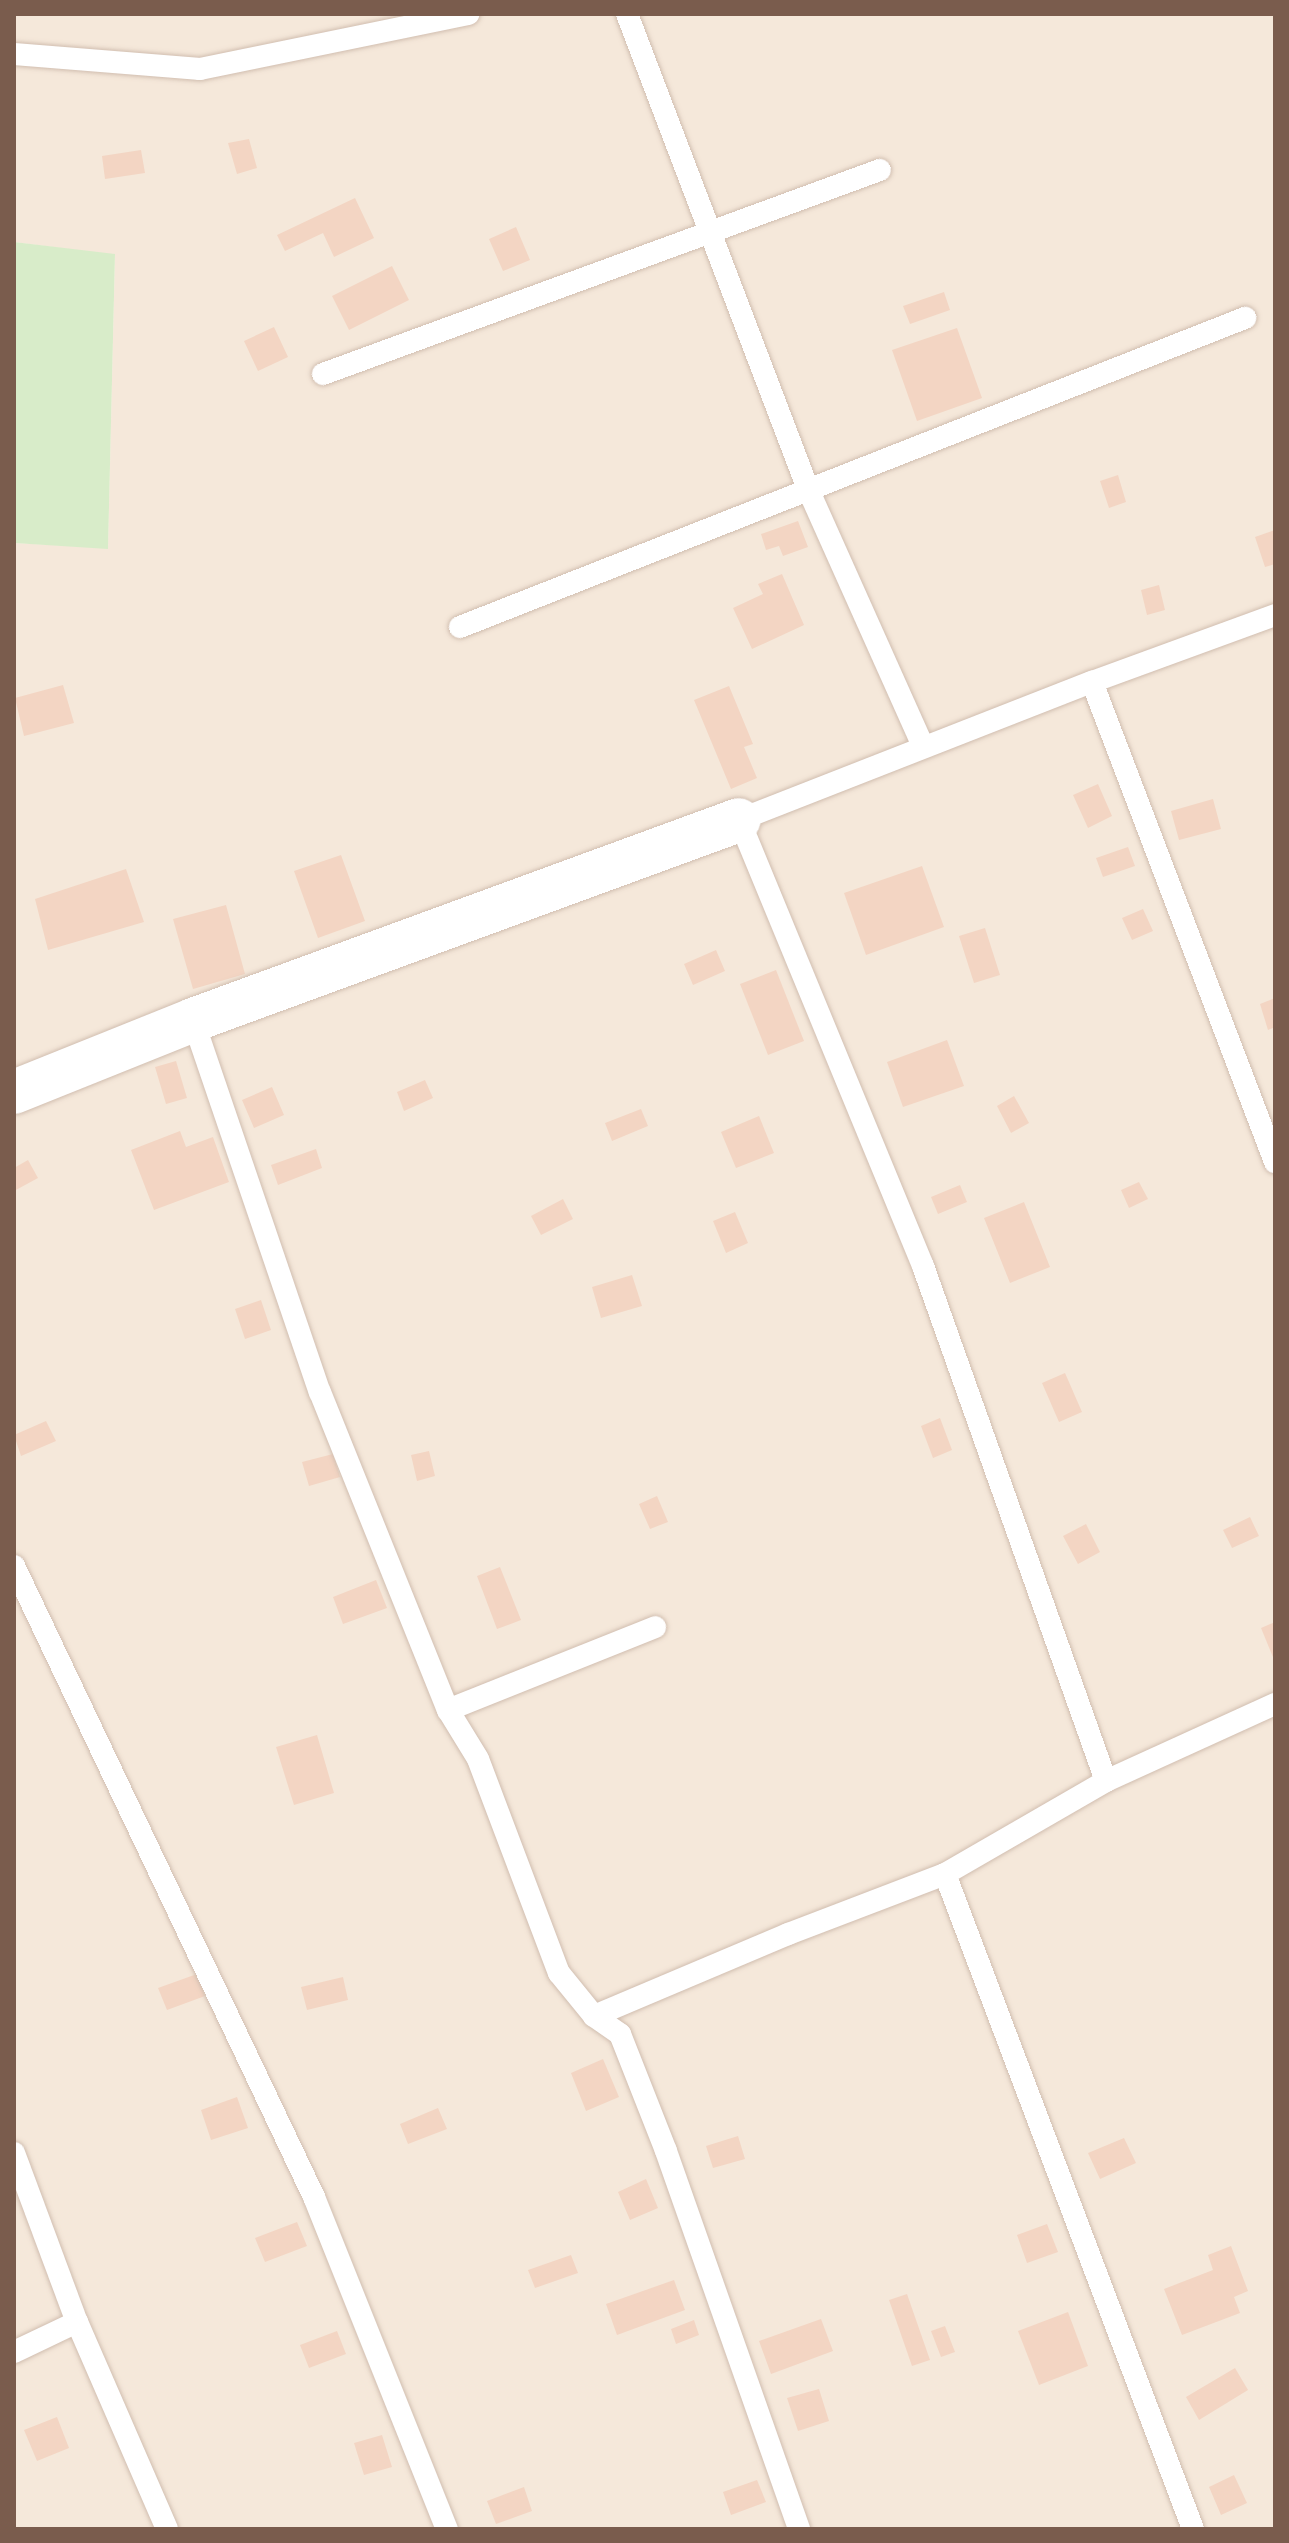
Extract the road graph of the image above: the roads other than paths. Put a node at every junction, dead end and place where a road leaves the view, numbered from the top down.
1 (468, 14) edge
2 (627, 14) edge
3 (14, 54) edge
4 (880, 170) dead end
5 (709, 230) junction
6 (1245, 318) dead end
7 (323, 374) dead end
8 (808, 489) junction
9 (1275, 615) edge
10 (460, 627) dead end
11 (1092, 682) junction
12 (923, 746) junction
13 (739, 820) junction
14 (193, 1020) junction
15 (14, 1092) edge
16 (1275, 1162) edge
17 (14, 1566) edge
18 (655, 1627) dead end
19 (1275, 1704) edge
20 (448, 1710) junction
21 (1106, 1781) junction
22 (945, 1874) junction
23 (594, 2016) junction
24 (14, 2153) edge
25 (77, 2322) junction
26 (14, 2352) edge
27 (167, 2529) edge
28 (447, 2529) edge
29 (799, 2529) edge
30 (1193, 2529) edge

1 - 3 lane
2 - 5 lane
4 - 5 lane
5 - 7 lane
5 - 8 lane
6 - 8 lane
8 - 10 lane
8 - 12 lane
9 - 11 lane
11 - 12 lane
11 - 16 lane
12 - 13 lane
13 - 14 street
13 - 21 lane
14 - 15 street
14 - 20 lane
17 - 28 lane
18 - 20 lane
19 - 21 lane
20 - 23 lane
21 - 22 lane
22 - 23 lane
22 - 30 lane
23 - 29 lane
24 - 25 lane
25 - 26 lane
25 - 27 lane

